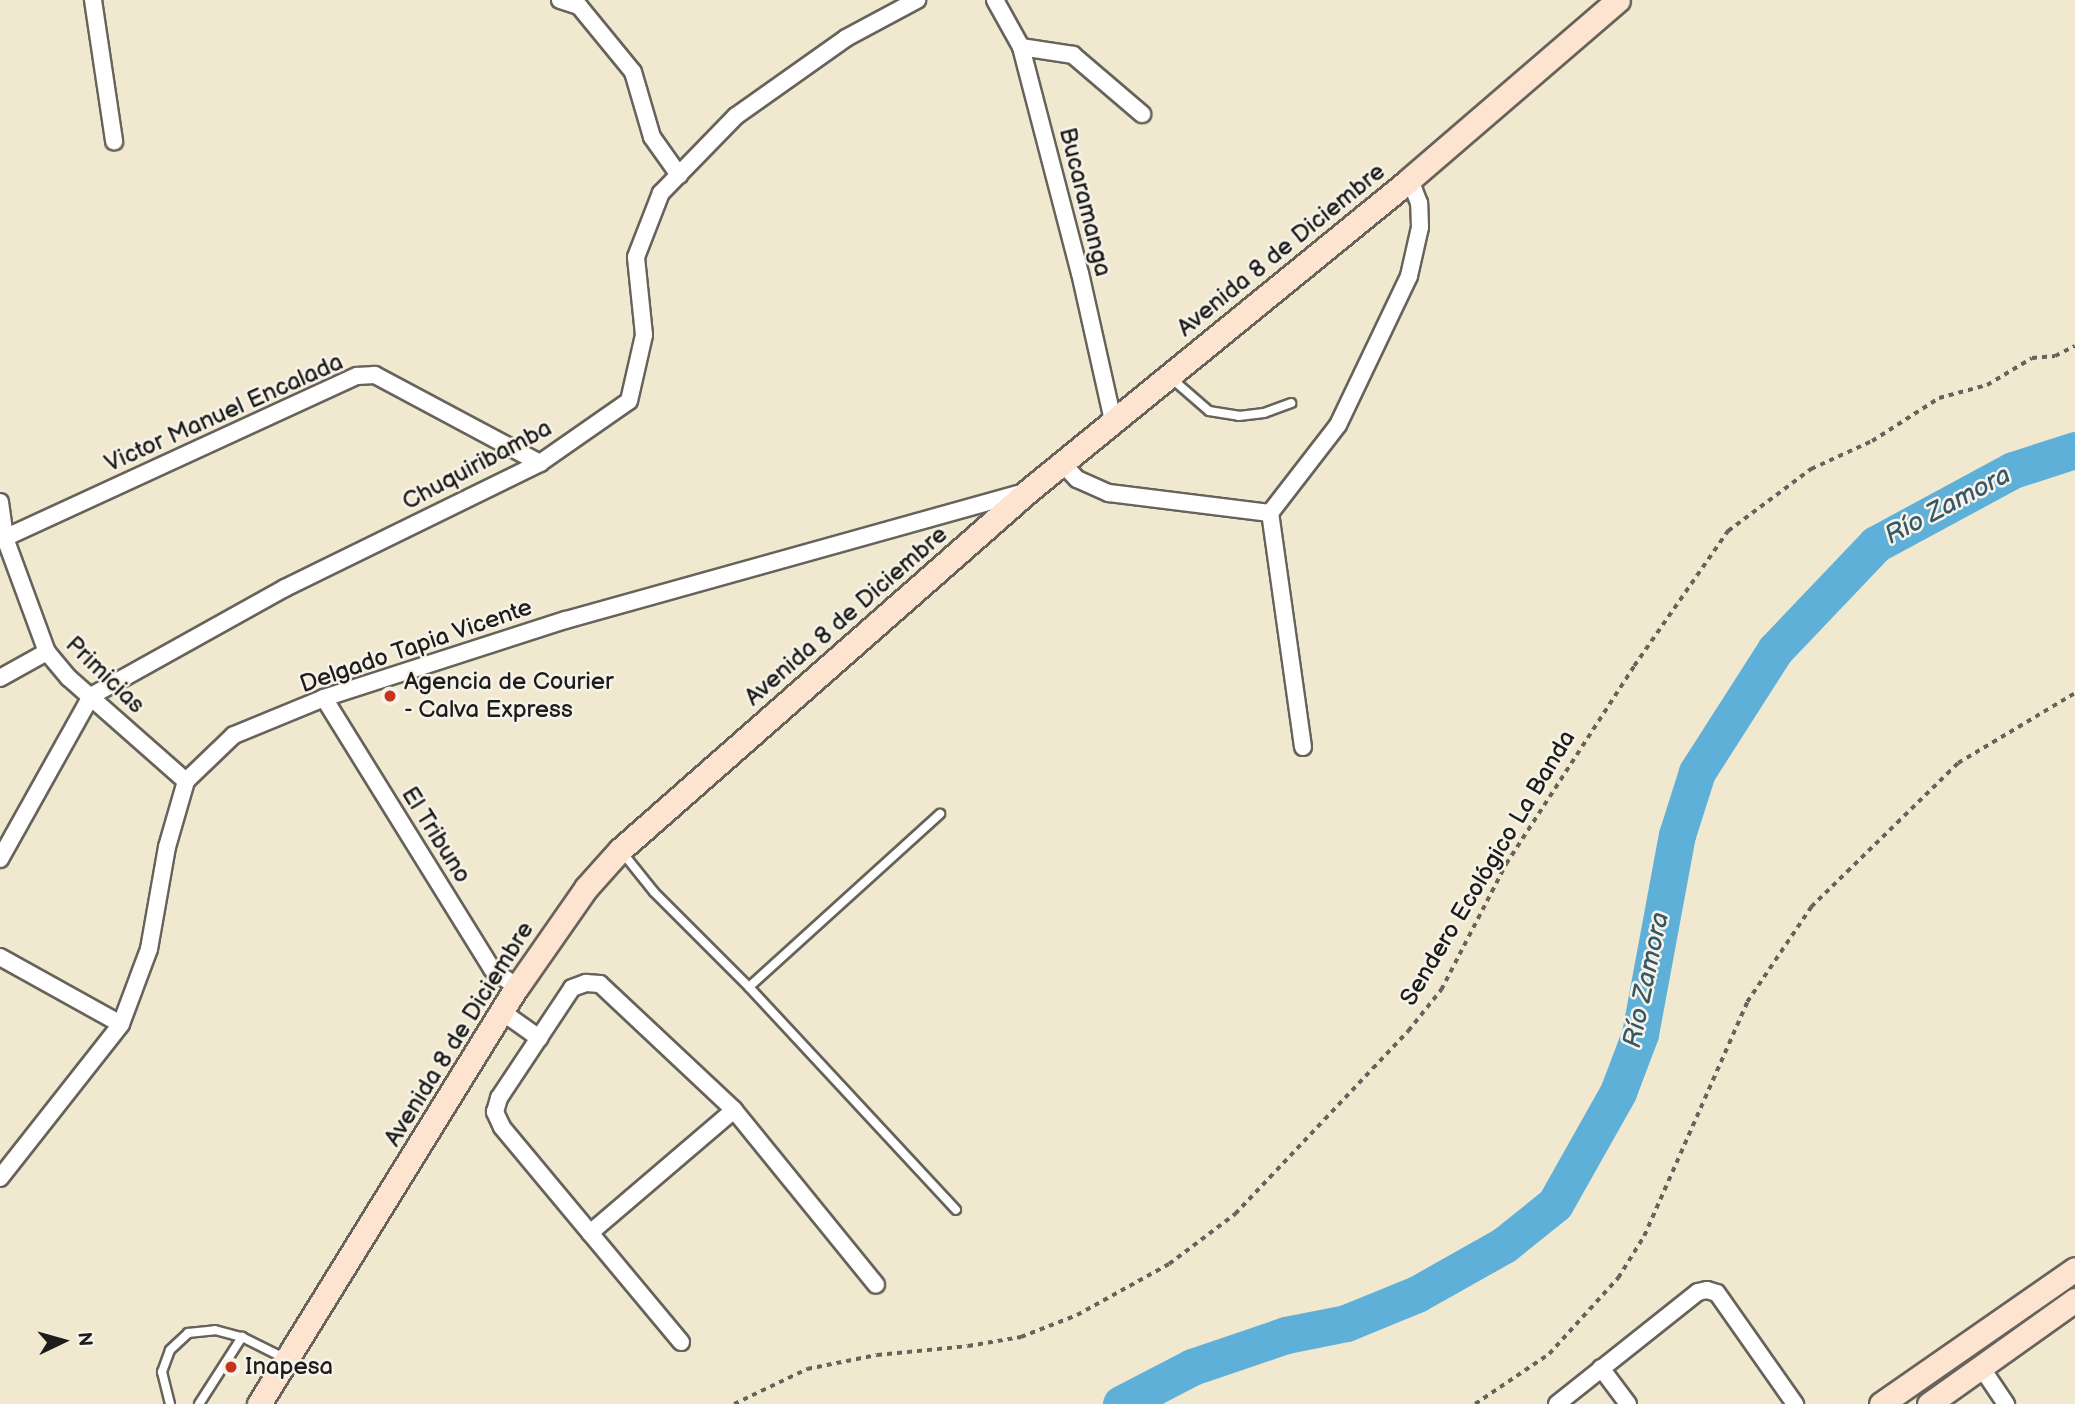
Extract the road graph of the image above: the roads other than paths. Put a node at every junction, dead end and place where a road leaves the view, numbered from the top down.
1 (93, 0) edge
2 (561, 0) edge
3 (917, 0) edge
4 (995, 0) edge
5 (1618, 0) edge
6 (1021, 47) junction
7 (1142, 114) dead end
8 (114, 141) dead end
9 (679, 175) junction
10 (1410, 179) junction
11 (1169, 376) junction
12 (1291, 403) dead end
13 (1113, 421) junction
14 (540, 463) junction
15 (1063, 464) junction
16 (1028, 491) junction
17 (0, 502) edge
18 (1270, 513) junction
19 (2, 539) edge
20 (47, 652) junction
21 (0, 678) edge
22 (91, 696) junction
23 (324, 698) junction
24 (1303, 747) dead end
25 (186, 781) junction
26 (940, 814) dead end
27 (620, 849) junction
28 (0, 859) edge
29 (0, 957) edge
30 (517, 987) junction
31 (749, 987) junction
32 (501, 1011) junction
33 (121, 1024) junction
34 (539, 1038) junction
35 (734, 1110) junction
36 (0, 1178) edge
37 (956, 1210) dead end
38 (590, 1233) junction
39 (2075, 1269) edge
40 (876, 1285) dead end
41 (2075, 1300) edge
42 (242, 1337) junction
43 (681, 1342) dead end
44 (1947, 1358) junction
45 (287, 1359) junction
46 (1601, 1368) junction
47 (1973, 1373) junction
48 (170, 1404) edge
49 (199, 1404) edge
50 (259, 1404) edge
51 (1557, 1404) edge
52 (1628, 1404) edge
53 (1795, 1404) edge
54 (1881, 1404) edge
55 (1929, 1404) edge
56 (2006, 1404) edge

1 - 8 street
2 - 9 street
3 - 9 street, Chuquiribamba
4 - 6 street, Bucaramanga
5 - 10 main road, Avenida 8 de Diciembre
6 - 7 street
6 - 13 street, Bucaramanga
9 - 14 street, Chuquiribamba
10 - 11 main road, Avenida 8 de Diciembre
10 - 18 street
11 - 12 lane
11 - 13 main road, Avenida 8 de Diciembre
13 - 15 main road, Avenida 8 de Diciembre
14 - 19 street, Victor Manuel Encalada
14 - 22 street, Chuquiribamba
15 - 16 main road, Avenida 8 de Diciembre
15 - 18 street
16 - 23 street, Delgado Tapia Vicente
16 - 27 main road, Avenida 8 de Diciembre
17 - 19 street, Primicias
18 - 24 street
19 - 20 street, Primicias
20 - 21 street
20 - 22 street, Primicias
22 - 25 street, Primicias
22 - 28 street
23 - 25 street, Delgado Tapia Vicente
23 - 30 street, El Tribuno
25 - 33 street
26 - 31 lane
27 - 30 main road, Avenida 8 de Diciembre
27 - 31 lane
29 - 33 street
30 - 32 main road, Avenida 8 de Diciembre
31 - 37 lane
32 - 34 street
32 - 45 main road, Avenida 8 de Diciembre
33 - 36 street
34 - 35 street
34 - 38 street
35 - 38 street
35 - 40 street
38 - 43 street
39 - 44 main road
41 - 47 main road
42 - 45 lane
42 - 48 lane
42 - 49 lane
44 - 47 main road
44 - 54 main road
45 - 50 main road, Avenida 8 de Diciembre
46 - 51 street
46 - 52 street
46 - 53 street
47 - 55 main road
47 - 56 street

